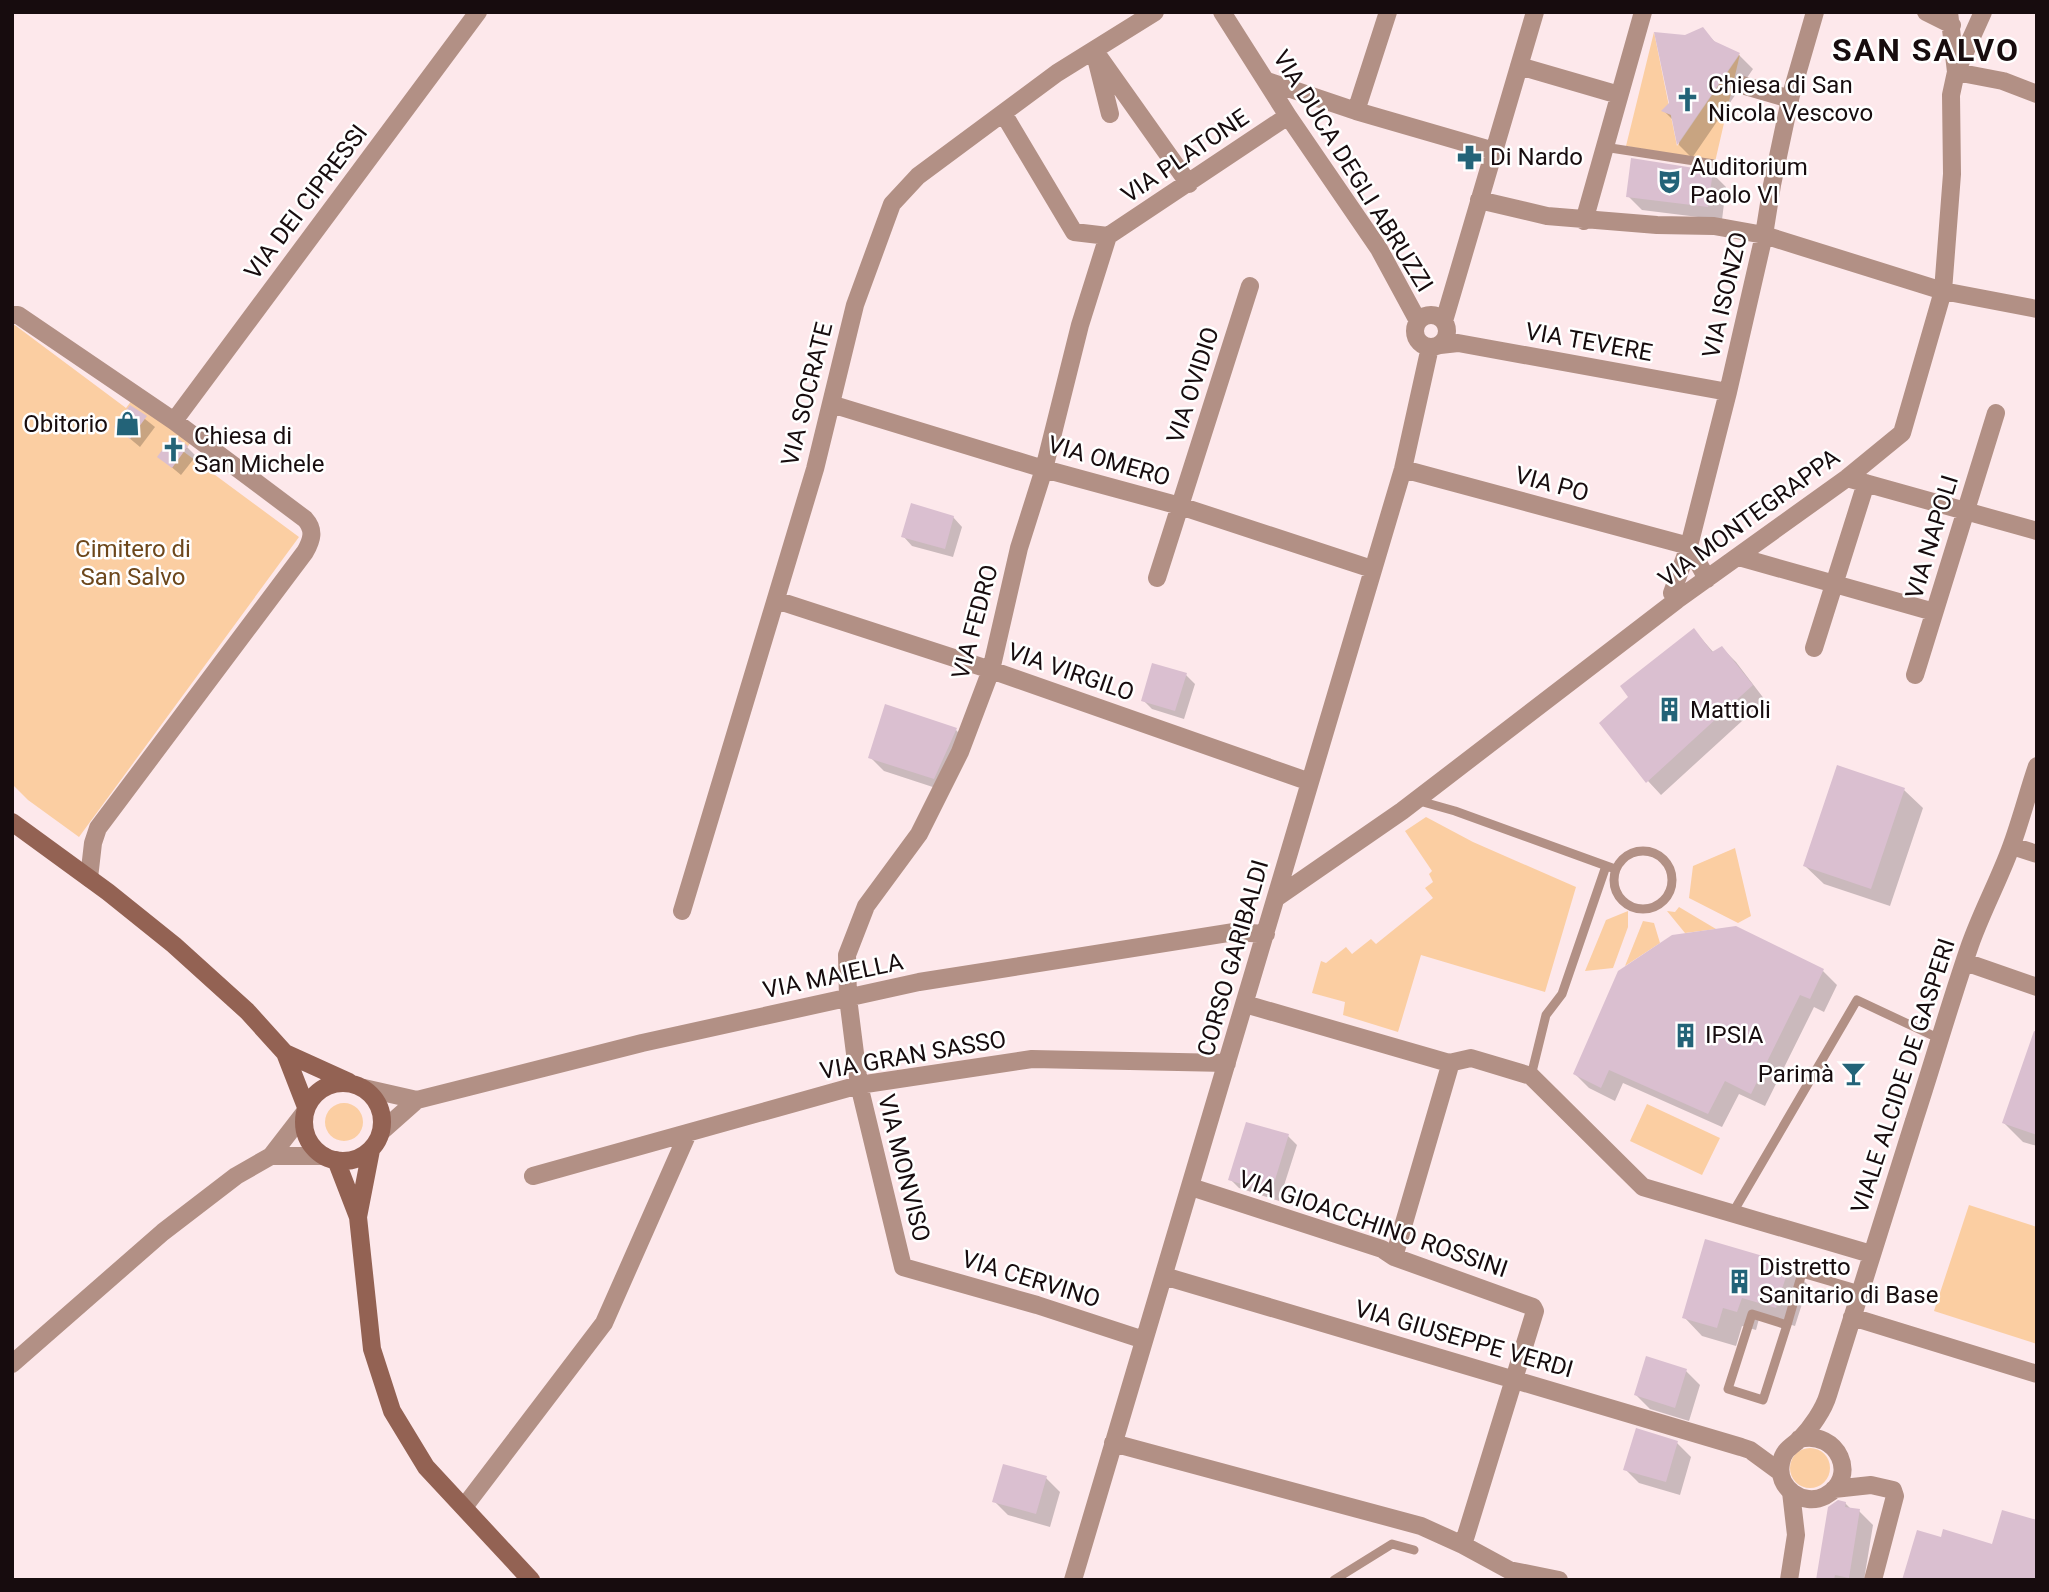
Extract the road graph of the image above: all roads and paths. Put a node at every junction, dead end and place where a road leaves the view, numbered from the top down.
1 (478, 12) edge
2 (1155, 12) edge
3 (1222, 12) edge
4 (1388, 12) edge
5 (1535, 12) edge
6 (1643, 12) edge
7 (1815, 12) edge
8 (1926, 12) edge
9 (1983, 12) edge
10 (1950, 19) edge
11 (1094, 50) junction
12 (1519, 66) junction
13 (1956, 72) junction
14 (1267, 80) junction
15 (1742, 85) dead end
16 (2037, 94) edge
17 (1619, 95) junction
18 (1790, 99) junction
19 (1356, 111) junction
20 (1003, 113) junction
21 (1110, 114) dead end
22 (1289, 116) junction
23 (1604, 147) junction
24 (1494, 151) junction
25 (1714, 164) dead end
26 (1189, 184) junction
27 (1479, 200) junction
28 (1584, 220) junction
29 (1764, 235) junction
30 (1108, 236) junction
31 (1250, 286) dead end
32 (1943, 290) junction
33 (2037, 309) edge
34 (12, 315) edge
35 (1418, 321) junction
36 (1444, 321) junction
37 (1435, 346) junction
38 (1728, 392) junction
39 (831, 404) junction
40 (1996, 414) dead end
41 (174, 421) junction
42 (1044, 469) junction
43 (1403, 470) junction
44 (1847, 478) junction
45 (1866, 483) junction
46 (1180, 506) junction
47 (1965, 511) junction
48 (2037, 531) edge
49 (1689, 546) junction
50 (1739, 558) junction
51 (1373, 569) junction
52 (1157, 578) dead end
53 (1707, 579) junction
54 (1834, 583) junction
55 (776, 600) junction
56 (1677, 600) junction
57 (1934, 612) junction
58 (1814, 648) dead end
59 (991, 670) junction
60 (1914, 675) dead end
61 (2037, 766) edge
62 (1310, 782) junction
63 (1416, 800) junction
64 (12, 822) edge
65 (2012, 846) junction
66 (2037, 854) edge
67 (1611, 868) junction
68 (89, 878) junction
69 (1276, 898) junction
70 (682, 911) dead end
71 (1266, 934) junction
72 (1965, 962) junction
73 (2037, 987) edge
74 (848, 998) junction
75 (1245, 1004) junction
76 (1940, 1039) junction
77 (285, 1053) junction
78 (1227, 1063) junction
79 (1449, 1063) junction
80 (1531, 1076) junction
81 (357, 1085) junction
82 (859, 1085) junction
83 (417, 1100) junction
84 (306, 1110) junction
85 (382, 1131) junction
86 (688, 1133) junction
87 (371, 1150) junction
88 (271, 1156) junction
89 (330, 1158) junction
90 (533, 1176) dead end
91 (1191, 1187) junction
92 (1732, 1214) junction
93 (358, 1217) junction
94 (1871, 1254) junction
95 (1394, 1257) junction
96 (903, 1267) joint
97 (1164, 1276) junction
98 (1860, 1290) junction
99 (1852, 1317) junction
100 (1787, 1325) junction
101 (1144, 1340) junction
102 (12, 1364) edge
103 (2037, 1374) edge
104 (1514, 1378) junction
105 (1825, 1406) junction
106 (1113, 1443) junction
107 (1794, 1443) junction
108 (1831, 1444) junction
109 (1750, 1450) junction
110 (1842, 1463) junction
111 (1780, 1472) junction
112 (1871, 1485) junction
113 (1835, 1489) junction
114 (1791, 1492) junction
115 (1818, 1499) junction
116 (464, 1507) junction
117 (1796, 1535) junction
118 (1463, 1545) junction
119 (1414, 1550) dead end
120 (531, 1580) edge
121 (1073, 1580) edge
122 (1334, 1580) edge
123 (1559, 1580) edge
124 (1788, 1580) edge
125 (1873, 1580) edge

1 - 41 street, VIA DEI CIPRESSI
2 - 11 street, VIA SOCRATE
3 - 14 street, VIA DUCA DEGLI ABRUZZI
4 - 19 street
5 - 12 street
6 - 17 street
7 - 18 street, VIA ISONZO
8 - 10 street
9 - 13 street, VIA MONTEGRAPPA
10 - 13 street
11 - 20 street, VIA SOCRATE
11 - 21 street
11 - 26 street
12 - 17 street
12 - 24 street
13 - 16 street
13 - 32 street, VIA MONTEGRAPPA
14 - 19 street
14 - 22 street, VIA DUCA DEGLI ABRUZZI
15 - 18 street
17 - 23 street
18 - 29 street, VIA ISONZO
19 - 24 street
20 - 30 street
20 - 39 street, VIA SOCRATE
22 - 26 street, VIA PLATONE
22 - 35 street, VIA DUCA DEGLI ABRUZZI
23 - 25 lane
23 - 28 street
24 - 27 street
26 - 30 street, VIA PLATONE
27 - 28 street
27 - 36 street
28 - 29 street
29 - 32 street
29 - 38 street, VIA ISONZO
30 - 42 street, VIA FEDRO
31 - 46 street, VIA OVIDIO
32 - 33 street
32 - 44 street, VIA MONTEGRAPPA
34 - 41 street
35 - 36 street
35 - 37 street
36 - 37 street
37 - 38 street, VIA TEVERE
37 - 43 street, CORSO GARIBALDI
38 - 49 street, VIA ISONZO
39 - 42 street, VIA OMERO
39 - 55 street, VIA SOCRATE
40 - 47 street, VIA NAPOLI
41 - 68 street
42 - 46 street, VIA OMERO
42 - 59 street, VIA FEDRO
43 - 49 street, VIA PO
43 - 51 street, CORSO GARIBALDI
44 - 45 street
44 - 50 street, VIA MONTEGRAPPA
45 - 47 street
45 - 54 street
46 - 51 street, VIA OMERO
46 - 52 street, VIA OVIDIO
47 - 48 street
47 - 57 street, VIA NAPOLI
49 - 53 street
49 - 56 street, VIA ISONZO
50 - 53 street, VIA MONTEGRAPPA
50 - 54 street
51 - 62 street, CORSO GARIBALDI
53 - 56 street, VIA MONTEGRAPPA
54 - 57 street
54 - 58 street
55 - 59 street, VIA VIRGILO
55 - 70 street, VIA SOCRATE
56 - 63 street, VIA MONTEGRAPPA
57 - 60 street, VIA NAPOLI
59 - 62 street, VIA VIRGILO
59 - 74 street, VIA FEDRO
61 - 65 street, VIALE ALCIDE DE GASPERI
62 - 69 street, CORSO GARIBALDI
63 - 67 lane
63 - 69 street, VIA MONTEGRAPPA
64 - 68 street
65 - 66 street
65 - 72 street, VIALE ALCIDE DE GASPERI
67 - 67 lane
67 - 80 lane
68 - 77 street
69 - 71 street, CORSO GARIBALDI
71 - 74 street, VIA MAIELLA
71 - 75 street, CORSO GARIBALDI
72 - 73 street
72 - 76 street, VIALE ALCIDE DE GASPERI
74 - 82 street, VIA MONVISO
74 - 83 street, VIA MAIELLA
75 - 78 street, CORSO GARIBALDI
75 - 79 street
76 - 92 lane
76 - 94 street, VIALE ALCIDE DE GASPERI
77 - 81 street
77 - 84 street
78 - 82 street, VIA GRAN SASSO
78 - 91 street, CORSO GARIBALDI
79 - 80 street
79 - 95 street
80 - 92 street
81 - 83 street, VIA MAIELLA
81 - 84 street
81 - 85 street
82 - 86 street, VIA GRAN SASSO
82 - 96 street, VIA MONVISO
83 - 85 street, VIA MAIELLA
84 - 88 street
84 - 89 street
85 - 87 street
86 - 90 street, VIA GRAN SASSO
86 - 116 street
87 - 89 street
87 - 93 street
88 - 89 street
88 - 102 street
89 - 93 street
91 - 95 street, VIA GIOACCHINO ROSSINI
91 - 97 street, CORSO GARIBALDI
92 - 94 street
93 - 116 street
94 - 98 street, VIALE ALCIDE DE GASPERI
95 - 104 street, VIA GIOACCHINO ROSSINI
96 - 101 street, VIA CERVINO
97 - 101 street, CORSO GARIBALDI
97 - 104 street, VIA GIUSEPPE VERDI
98 - 99 street, VIALE ALCIDE DE GASPERI
98 - 100 lane
99 - 103 street
99 - 105 street, VIALE ALCIDE DE GASPERI
100 - 100 lane
101 - 106 street, CORSO GARIBALDI
104 - 109 street, VIA GIUSEPPE VERDI
104 - 118 street
105 - 107 street, VIALE ALCIDE DE GASPERI
105 - 108 street, VIALE ALCIDE DE GASPERI
106 - 118 street
106 - 121 street, CORSO GARIBALDI
107 - 108 street
107 - 109 street, VIA GIUSEPPE VERDI
107 - 111 street
108 - 110 street
109 - 111 street, VIA GIUSEPPE VERDI
110 - 112 street
110 - 113 street
111 - 114 street
112 - 113 street
112 - 125 street
113 - 115 street
114 - 115 street
114 - 117 street
115 - 117 street
116 - 120 street
117 - 124 street
118 - 123 street
119 - 122 lane

